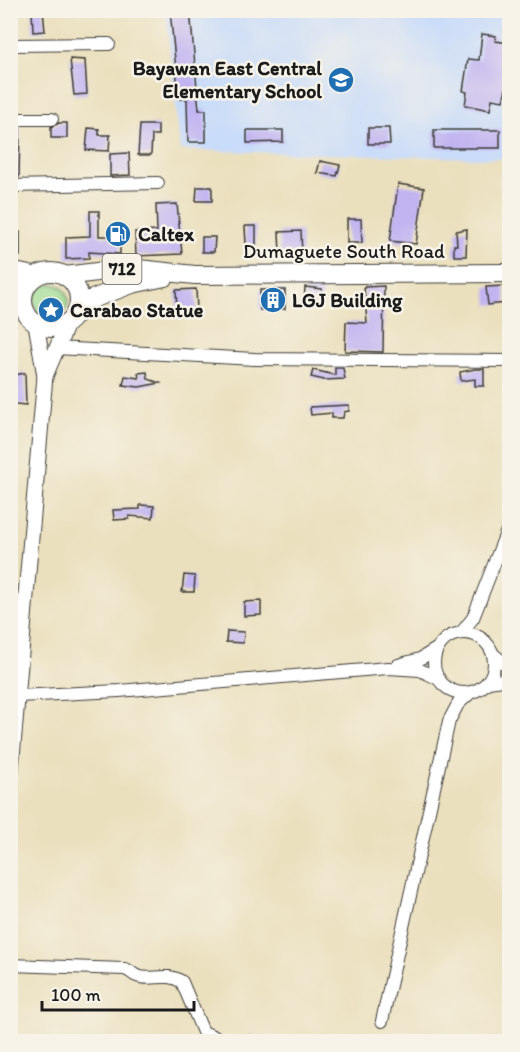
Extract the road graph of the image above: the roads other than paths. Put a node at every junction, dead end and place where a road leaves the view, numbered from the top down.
1 (109, 44) dead end
2 (10, 45) edge
3 (10, 119) edge
4 (52, 119) dead end
5 (158, 183) dead end
6 (10, 186) edge
7 (10, 271) edge
8 (510, 273) edge
9 (178, 274) junction
10 (34, 276) junction
11 (65, 276) junction
12 (17, 302) edge
13 (79, 304) junction
14 (68, 322) junction
15 (36, 324) junction
16 (56, 348) junction
17 (510, 361) edge
18 (45, 376) junction
19 (510, 523) edge
20 (482, 596) junction
21 (461, 633) junction
22 (482, 638) junction
23 (438, 648) junction
24 (494, 656) junction
25 (388, 668) junction
26 (510, 668) edge
27 (510, 679) edge
28 (488, 682) junction
29 (443, 683) junction
30 (471, 692) junction
31 (18, 696) junction
32 (449, 721) junction
33 (10, 780) edge
34 (10, 965) edge
35 (382, 1022) dead end
36 (253, 1041) edge

1 - 2 street
3 - 4 street
5 - 6 street
7 - 10 highway
8 - 9 highway, Dumaguete South Road / 712
9 - 11 highway, Dumaguete South Road / 712
9 - 13 highway, Dumaguete South Road / 712
10 - 11 highway
10 - 12 highway
11 - 13 highway
12 - 15 highway
13 - 14 highway
14 - 15 highway
14 - 16 main road
15 - 18 main road
16 - 17 street
16 - 18 main road
18 - 31 main road
19 - 20 street
20 - 21 street
20 - 22 street
21 - 22 street
21 - 23 street
22 - 24 street
23 - 25 street
23 - 29 street
24 - 26 street
24 - 28 street
25 - 29 street
25 - 31 street
27 - 28 street
28 - 30 street
29 - 30 street
29 - 32 street
30 - 32 street
31 - 33 main road
32 - 35 street
34 - 36 street

